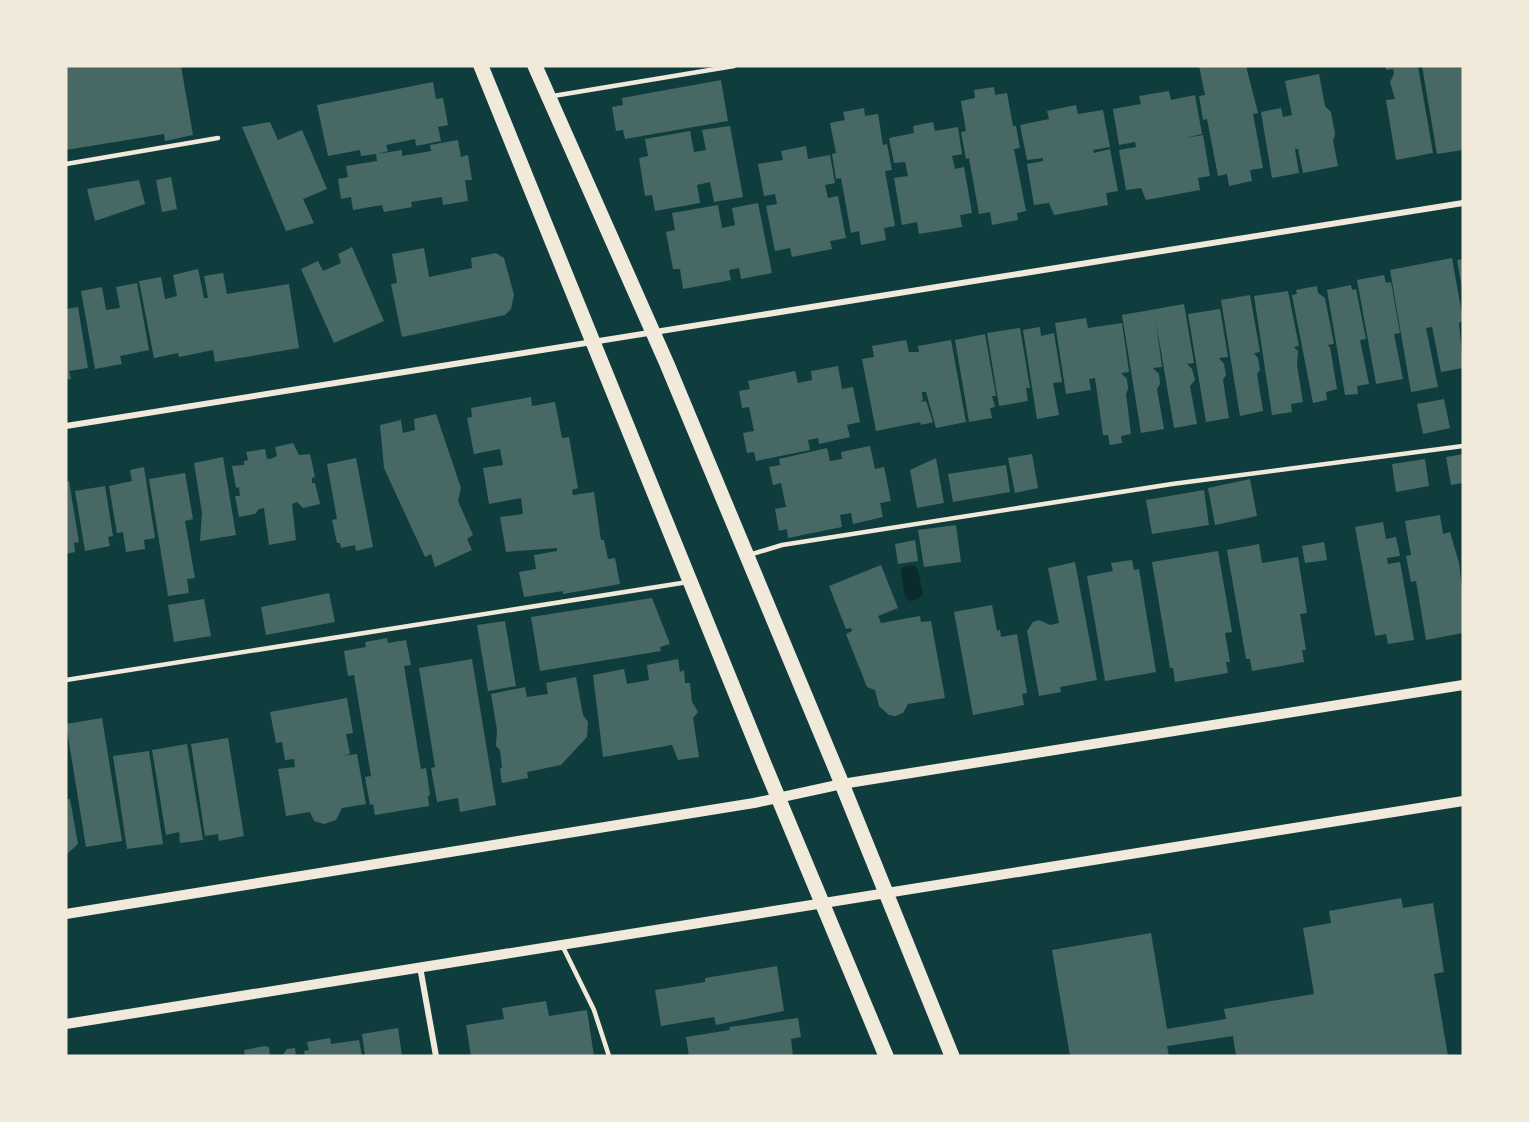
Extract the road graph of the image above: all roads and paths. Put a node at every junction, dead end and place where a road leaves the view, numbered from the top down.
1 (481, 66) edge
2 (535, 66) edge
3 (734, 66) edge
4 (548, 97) junction
5 (218, 138) dead end
6 (66, 164) edge
7 (1463, 204) edge
8 (653, 332) junction
9 (593, 342) junction
10 (66, 426) edge
11 (1463, 446) edge
12 (747, 556) junction
13 (690, 581) junction
14 (66, 680) edge
15 (1463, 685) edge
16 (842, 784) junction
17 (778, 798) junction
18 (1463, 801) edge
19 (886, 894) junction
20 (823, 904) junction
21 (66, 914) edge
22 (562, 945) junction
23 (420, 967) junction
24 (66, 1024) edge
25 (436, 1056) edge
26 (609, 1056) edge
27 (886, 1056) edge
28 (952, 1056) edge

1 - 9 main road
2 - 4 main road
3 - 4 lane
4 - 8 main road
5 - 6 lane
7 - 8 street
8 - 9 street
8 - 12 main road
9 - 10 street
9 - 13 main road
11 - 12 lane
12 - 16 main road
13 - 14 lane
13 - 17 main road
15 - 16 street
16 - 17 street
16 - 19 main road
17 - 20 main road
17 - 21 street
18 - 19 street
19 - 20 street
19 - 28 main road
20 - 22 street
20 - 27 main road
22 - 23 street
22 - 26 lane
23 - 24 street
23 - 25 street

